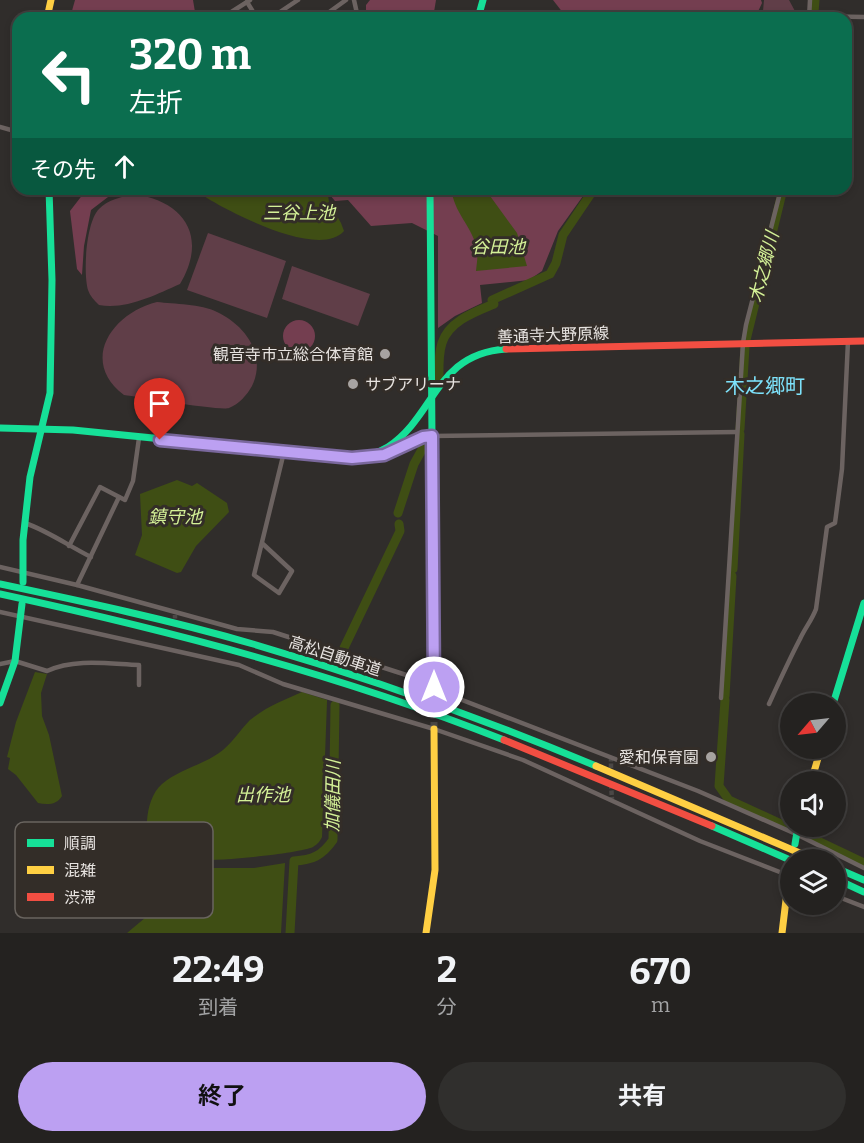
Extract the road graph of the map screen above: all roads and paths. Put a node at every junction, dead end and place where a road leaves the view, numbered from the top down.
1 (298, 0) edge
2 (346, 0) edge
3 (248, 1) edge
4 (231, 12) edge
5 (280, 12) edge
6 (329, 12) edge
7 (50, 195) edge
8 (430, 195) edge
9 (779, 195) edge
10 (848, 340) junction
11 (864, 341) edge
12 (743, 344) junction
13 (431, 397) junction
14 (0, 428) edge
15 (40, 429) junction
16 (737, 432) junction
17 (432, 436) junction
18 (139, 438) junction
19 (285, 452) junction
20 (372, 455) junction
21 (119, 497) junction
22 (25, 523) junction
23 (262, 544) junction
24 (69, 546) junction
25 (92, 556) junction
26 (0, 567) edge
27 (24, 578) junction
28 (0, 584) edge
29 (77, 585) junction
30 (0, 594) edge
31 (864, 603) edge
32 (22, 604) dead end
33 (0, 612) edge
34 (862, 613) edge
35 (21, 615) junction
36 (175, 642) dead end
37 (175, 650) junction
38 (15, 661) junction
39 (0, 664) edge
40 (139, 685) dead end
41 (434, 687) junction
42 (837, 693) edge
43 (721, 698) dead end
44 (0, 703) edge
45 (770, 704) dead end
46 (434, 729) junction
47 (780, 823) edge
48 (796, 837) edge
49 (809, 837) edge
50 (795, 844) dead end
51 (791, 849) edge
52 (780, 856) edge
53 (864, 868) edge
54 (780, 869) edge
55 (846, 872) edge
56 (864, 880) edge
57 (846, 884) edge
58 (864, 892) edge
59 (846, 900) edge
60 (864, 907) edge
61 (784, 915) edge
62 (426, 933) edge
63 (782, 933) edge

1 - 5 street
2 - 6 street
3 - 4 street
7 - 15 main road
8 - 13 main road
9 - 12 street
10 - 11 main road, 善通寺大野原線
10 - 12 main road, 善通寺大野原線
10 - 45 street
12 - 13 main road, 善通寺大野原線
12 - 16 street
13 - 17 main road
13 - 20 main road, 善通寺大野原線
14 - 15 main road, 善通寺大野原線
15 - 18 main road, 善通寺大野原線
15 - 22 main road
16 - 17 street
16 - 43 street
17 - 20 street
17 - 41 main road
18 - 19 main road, 善通寺大野原線
18 - 21 street
19 - 20 main road, 善通寺大野原線
19 - 23 street
21 - 24 street
21 - 25 street
22 - 24 street
22 - 27 main road
23 - 23 street
24 - 25 street
25 - 29 street
26 - 27 street
27 - 29 street
28 - 51 main road, 高松自動車道
29 - 41 street
30 - 52 main road, 高松自動車道
31 - 34 main road
32 - 35 main road
33 - 35 street
34 - 42 main road
35 - 37 street
35 - 38 main road
36 - 37 street
37 - 46 street
38 - 39 street
38 - 40 street
38 - 44 main road
41 - 47 street
46 - 54 street
46 - 62 main road
48 - 50 main road
49 - 53 street
55 - 56 main road
57 - 58 main road
59 - 60 street
61 - 63 main road

